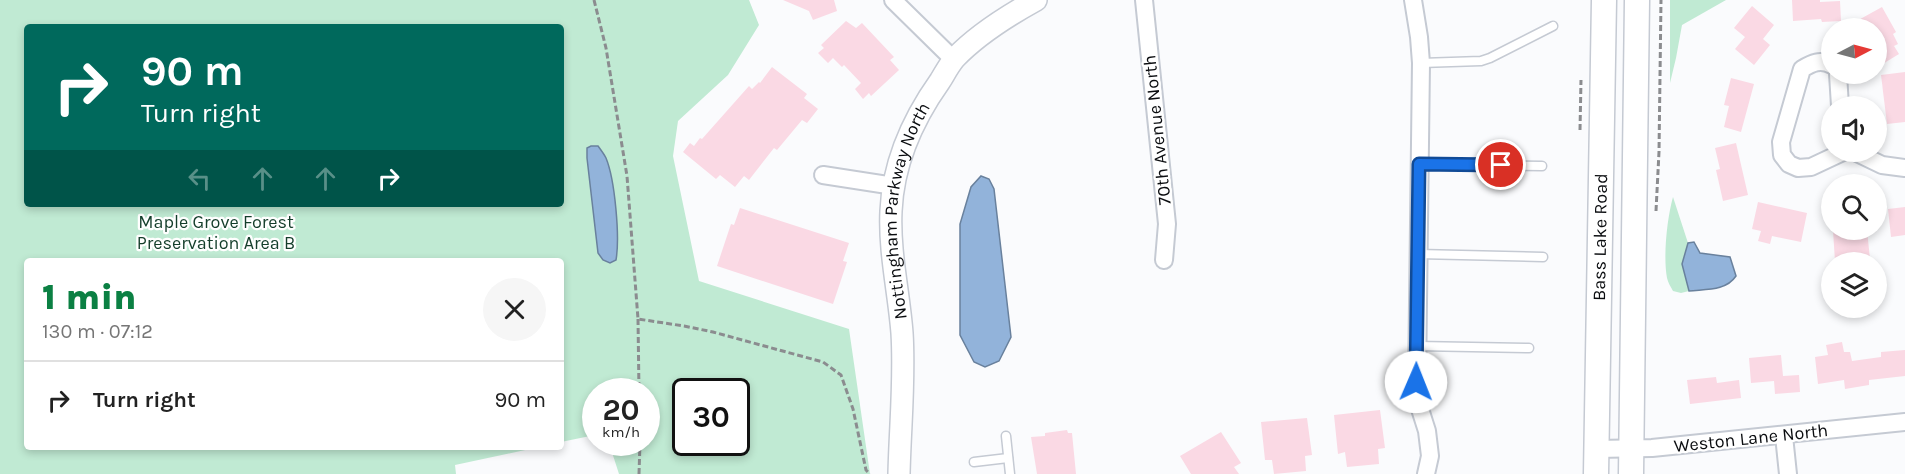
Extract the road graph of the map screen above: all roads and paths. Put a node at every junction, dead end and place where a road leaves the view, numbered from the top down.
1 (594, 0) edge
2 (893, 0) edge
3 (1036, 0) edge
4 (1144, 0) edge
5 (1413, 0) edge
6 (1604, 0) edge
7 (1637, 0) edge
8 (1661, 0) edge
9 (1553, 26) dead end
10 (954, 60) junction
11 (1821, 61) edge
12 (1421, 63) junction
13 (1822, 162) edge
14 (1876, 162) edge
15 (1419, 164) junction
16 (1542, 166) dead end
17 (1905, 168) edge
18 (823, 175) dead end
19 (894, 186) junction
20 (1655, 220) dead end
21 (1418, 254) junction
22 (1543, 257) dead end
23 (1164, 260) dead end
24 (638, 319) junction
25 (1417, 346) junction
26 (1529, 348) dead end
27 (639, 378) edge
28 (1905, 422) edge
29 (1006, 436) dead end
30 (1784, 436) junction
31 (1596, 449) junction
32 (1631, 450) junction
33 (640, 456) edge
34 (1008, 458) junction
35 (975, 462) dead end
36 (639, 474) edge
37 (870, 474) edge
38 (899, 474) edge
39 (1010, 474) edge
40 (1426, 474) edge
41 (1596, 474) edge
42 (1630, 474) edge
43 (1788, 474) edge

1 - 24 path
2 - 10 street
3 - 10 street, Nottingham Parkway North
4 - 23 street, 70th Avenue North
5 - 12 street
6 - 31 main road, Bass Lake Road
7 - 32 main road, Bass Lake Road
8 - 20 path
9 - 12 lane
10 - 19 street, Nottingham Parkway North
11 - 13 street
12 - 15 street
14 - 17 street
15 - 16 lane
15 - 21 street
18 - 19 street
19 - 38 street, Nottingham Parkway North
21 - 22 lane
21 - 25 street
24 - 27 path
24 - 37 path
25 - 26 lane
25 - 40 street
28 - 30 street, Weston Lane North
29 - 34 lane
30 - 32 street, Weston Lane North
30 - 43 street
31 - 32 street, Weston Lane North
31 - 41 main road, Bass Lake Road
32 - 42 main road, Bass Lake Road
33 - 36 path
34 - 35 lane
34 - 39 lane

